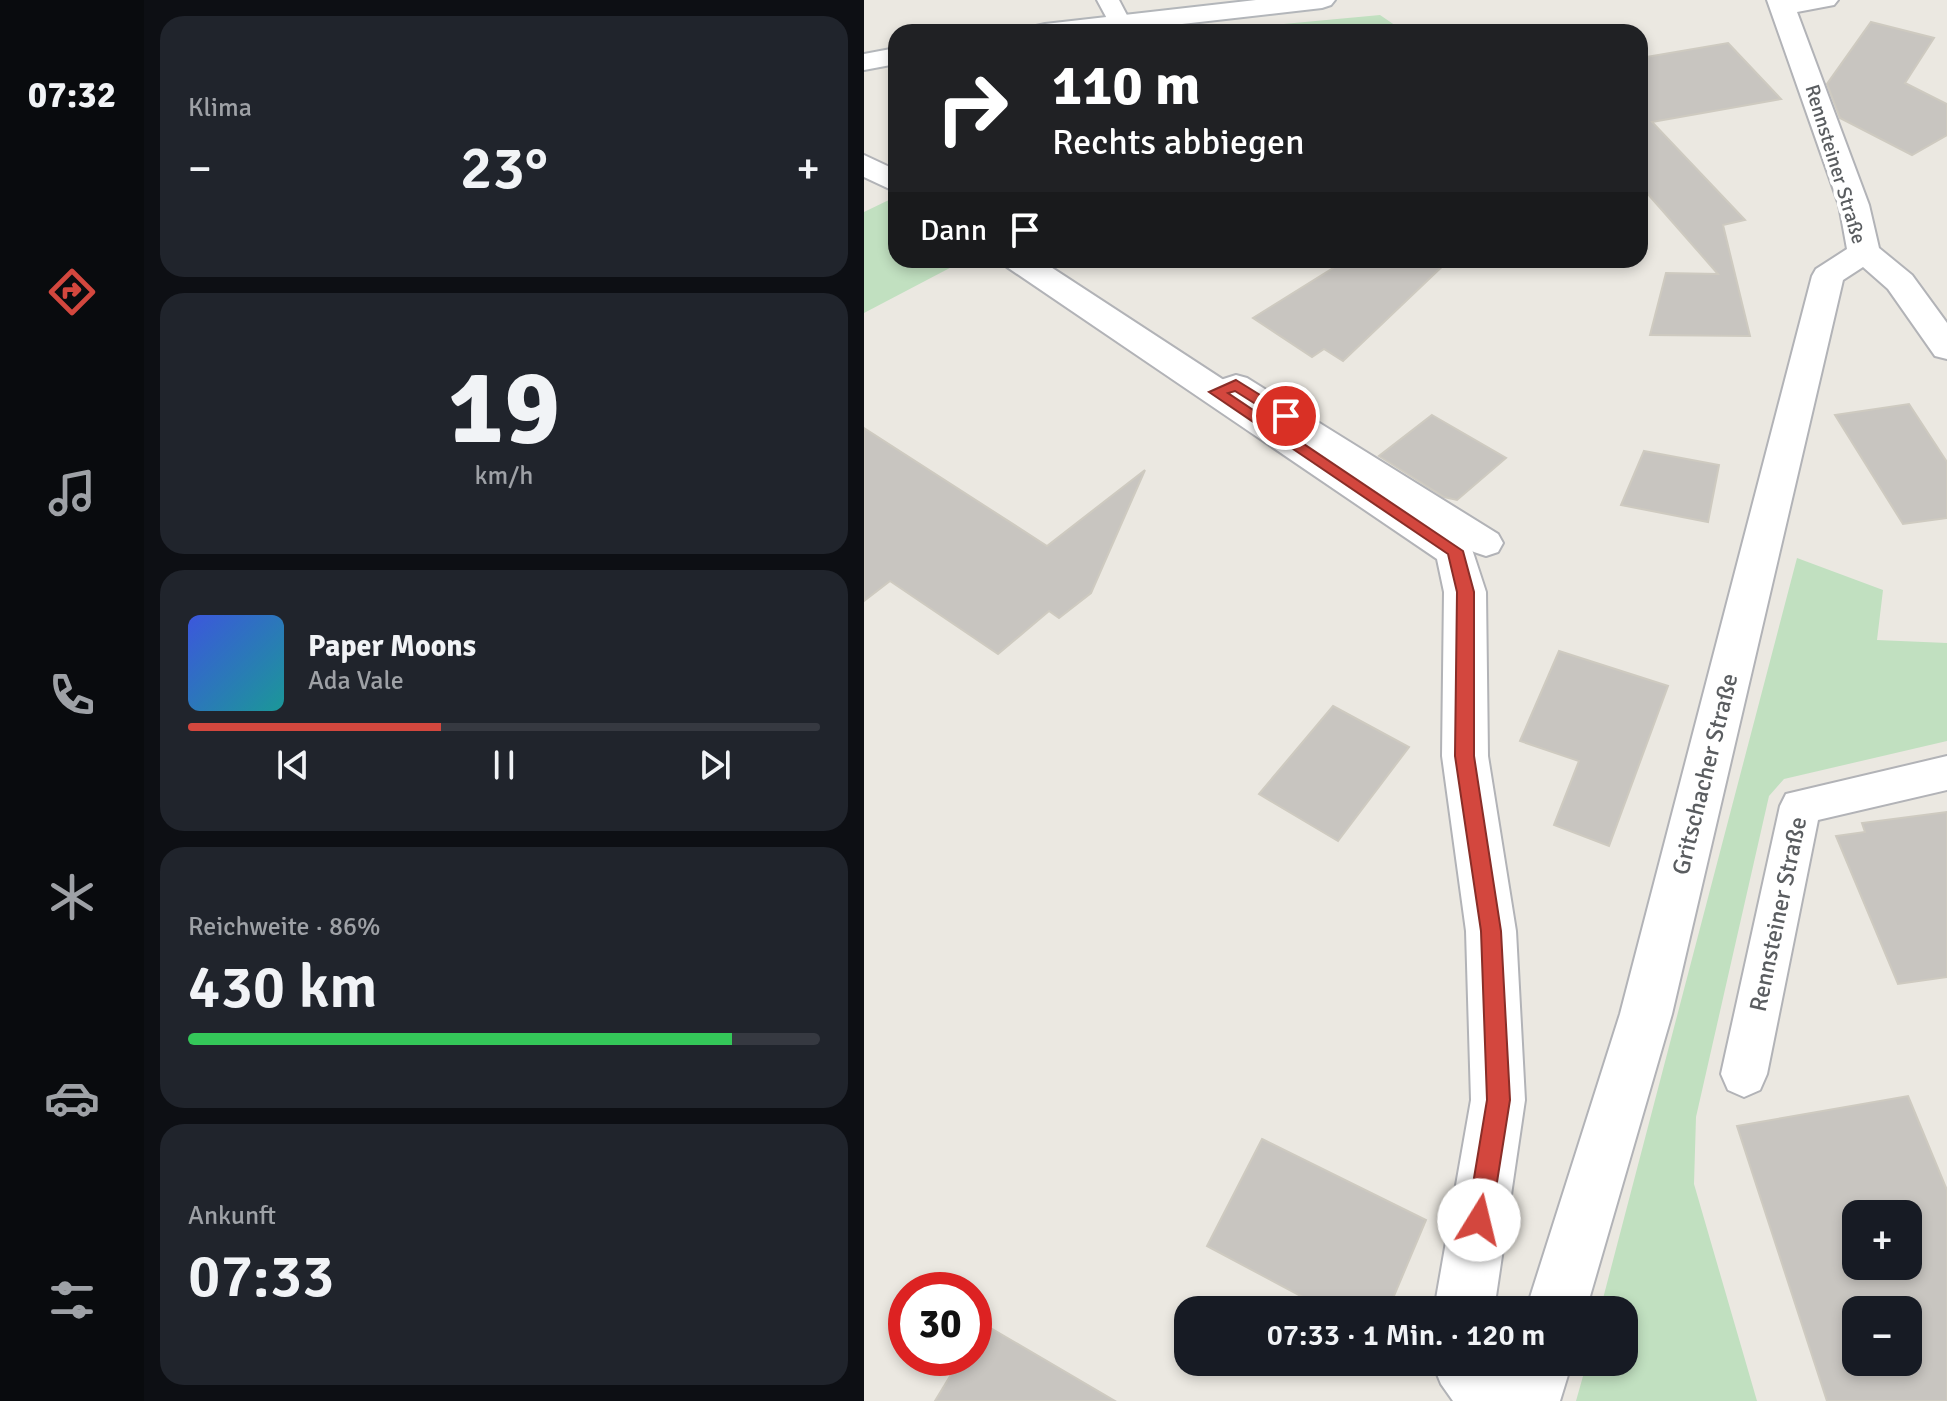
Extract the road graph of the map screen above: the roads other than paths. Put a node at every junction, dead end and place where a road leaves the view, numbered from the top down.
1 (1322, 0) edge
2 (1825, 0) edge
3 (1781, 3) edge
4 (1114, 11) edge
5 (1071, 24) edge
6 (888, 58) edge
7 (864, 62) edge
8 (864, 164) edge
9 (888, 178) edge
10 (1864, 252) junction
11 (1030, 268) edge
12 (1947, 348) edge
13 (1216, 392) junction
14 (1486, 543) dead end
15 (1947, 773) edge
16 (1744, 1074) dead end
17 (1466, 1296) edge
18 (1560, 1296) edge
19 (1473, 1376) edge
20 (1537, 1376) edge
21 (1491, 1401) edge
22 (1529, 1401) edge

1 - 4 street
2 - 3 street
3 - 10 street, Rennsteiner Straße
4 - 5 street
6 - 7 street
8 - 9 street
10 - 12 street, Rennsteiner Straße
10 - 18 street, Gritschacher Straße
11 - 13 street
13 - 14 lane
13 - 17 street
15 - 16 lane, Rennsteiner Straße
19 - 21 street
20 - 22 street

